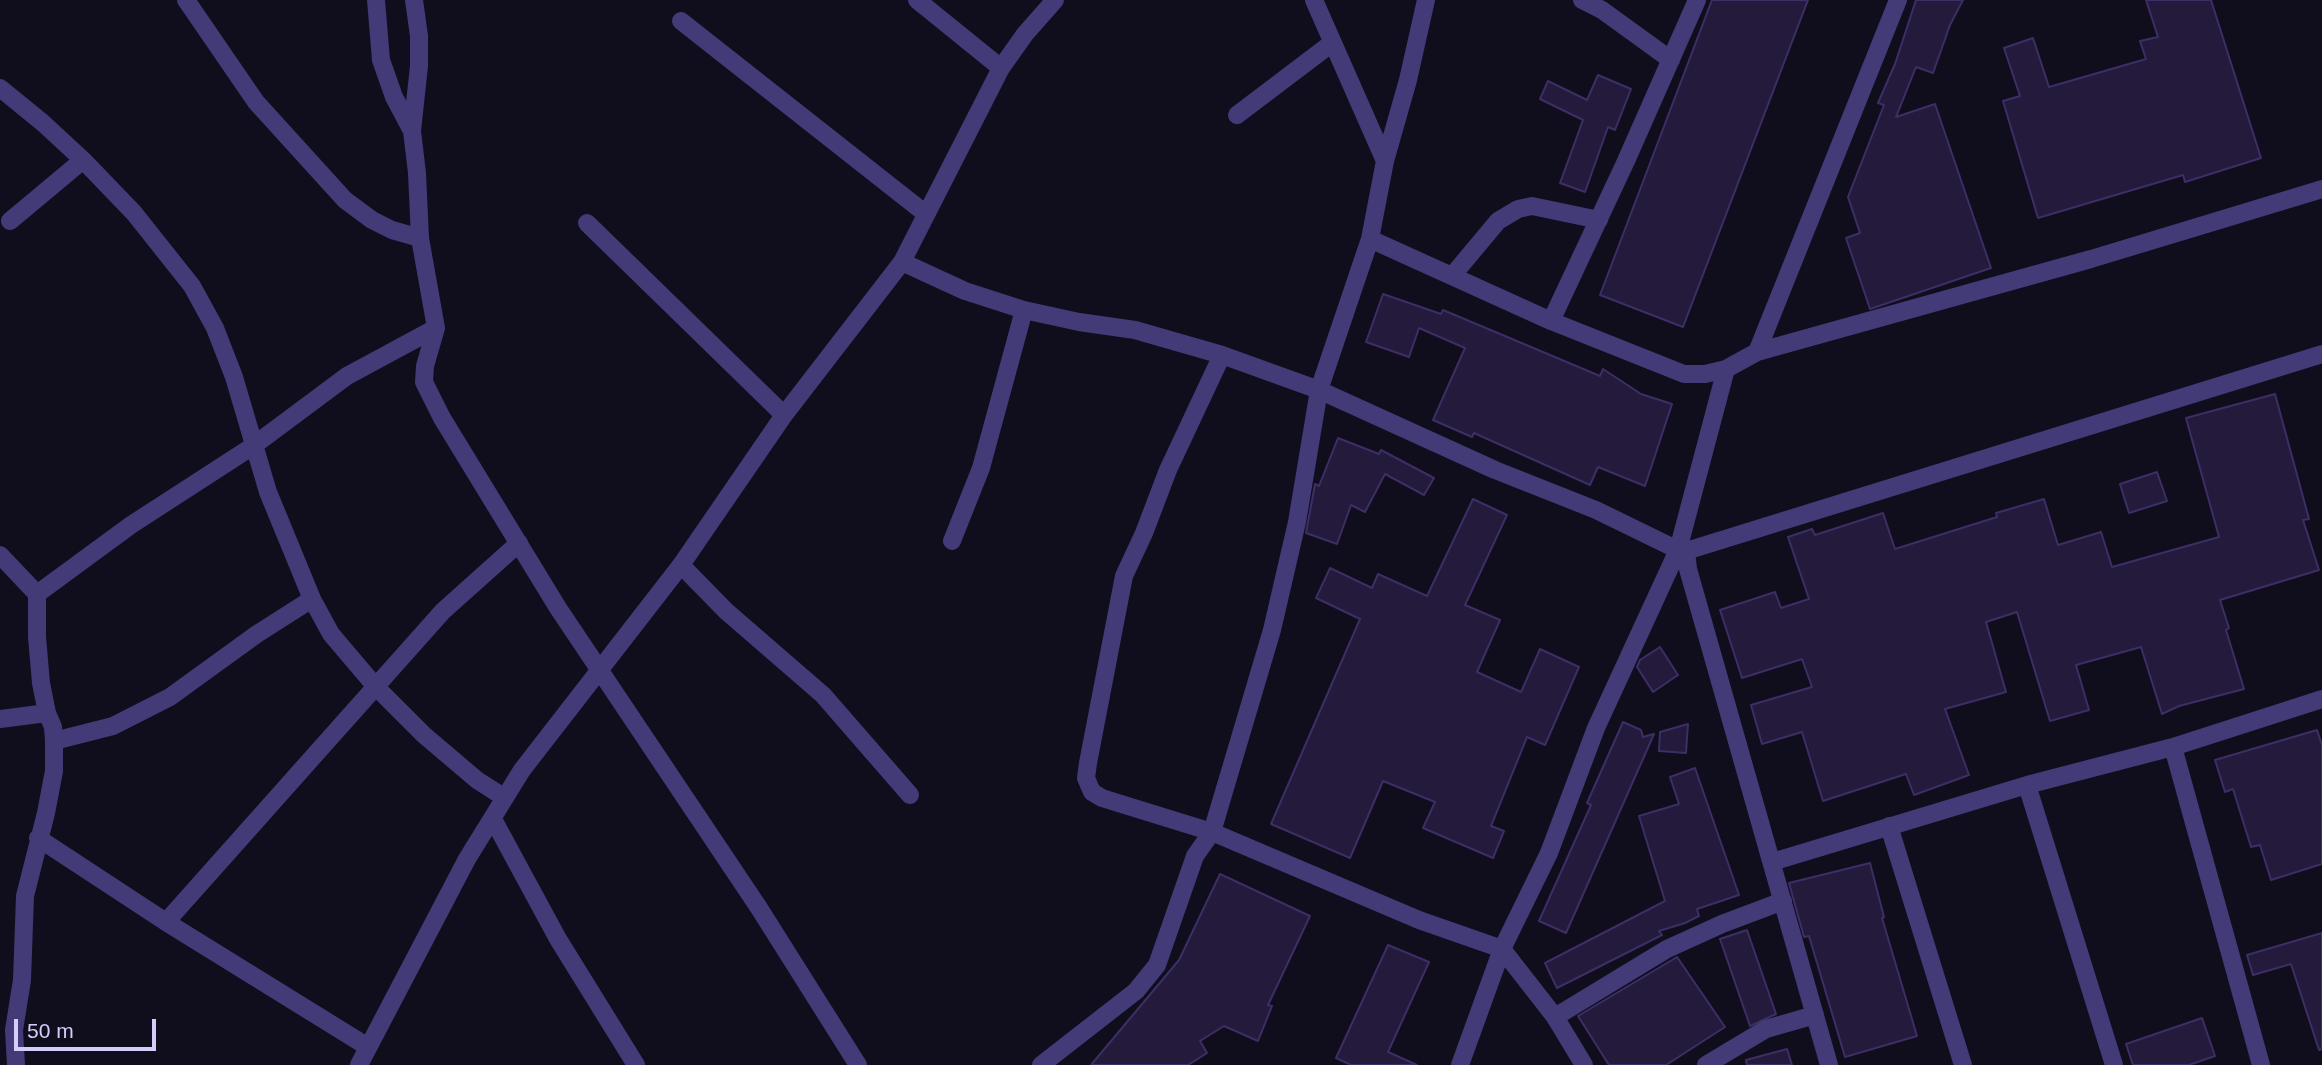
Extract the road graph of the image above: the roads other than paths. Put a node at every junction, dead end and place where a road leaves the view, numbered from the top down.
1 (186, 0) edge
2 (376, 0) edge
3 (414, 0) edge
4 (917, 0) edge
5 (1055, 0) edge
6 (1314, 0) edge
7 (1426, 0) edge
8 (1582, 0) edge
9 (1697, 0) edge
10 (1898, 0) edge
11 (681, 21) dead end
12 (1332, 43) junction
13 (1671, 60) junction
14 (1001, 68) junction
15 (0, 88) edge
16 (1237, 115) dead end
17 (412, 131) junction
18 (83, 160) junction
19 (1385, 160) junction
20 (2322, 189) edge
21 (926, 214) junction
22 (10, 220) dead end
23 (1599, 220) junction
24 (587, 223) dead end
25 (420, 237) junction
26 (1370, 239) junction
27 (902, 262) junction
28 (1452, 276) junction
29 (1024, 310) junction
30 (1550, 321) junction
31 (436, 328) junction
32 (1757, 352) junction
33 (2322, 354) edge
34 (1222, 355) junction
35 (1726, 369) junction
36 (1319, 390) junction
37 (784, 415) junction
38 (253, 446) junction
39 (952, 541) dead end
40 (519, 543) junction
41 (1682, 551) junction
42 (0, 555) edge
43 (681, 565) junction
44 (37, 594) junction
45 (312, 599) junction
46 (600, 672) junction
47 (376, 687) junction
48 (2322, 699) edge
49 (47, 713) junction
50 (0, 719) edge
51 (54, 741) junction
52 (2173, 747) junction
53 (2027, 785) junction
54 (910, 795) dead end
55 (505, 798) junction
56 (493, 819) junction
57 (1889, 826) junction
58 (1212, 832) junction
59 (38, 838) junction
60 (1772, 862) junction
61 (1783, 901) junction
62 (166, 922) junction
63 (1502, 949) junction
64 (1815, 1015) junction
65 (1555, 1017) junction
66 (368, 1047) junction
67 (16, 1065) edge
68 (359, 1065) edge
69 (636, 1065) edge
70 (858, 1065) edge
71 (1041, 1065) edge
72 (1460, 1065) edge
73 (1584, 1065) edge
74 (1706, 1065) edge
75 (1829, 1065) edge
76 (1964, 1065) edge
77 (2114, 1065) edge
78 (2261, 1065) edge

1 - 25 street
2 - 17 street
3 - 17 street
4 - 14 street
5 - 14 street
6 - 12 street
7 - 19 street
8 - 13 street
9 - 13 street
10 - 32 street
11 - 21 street
12 - 16 street
12 - 19 street
13 - 23 street
14 - 21 street
15 - 18 street
17 - 25 street
18 - 22 street
18 - 38 street
19 - 26 street
20 - 32 street
21 - 27 street
23 - 28 street
23 - 30 street
24 - 37 street
25 - 31 street
26 - 28 street
26 - 36 street
27 - 29 street
27 - 37 street
28 - 30 street
29 - 34 street
29 - 39 street
30 - 35 street
31 - 38 street
31 - 40 street
32 - 35 street
33 - 41 street
34 - 36 street
34 - 58 street
35 - 41 street
36 - 41 street
36 - 58 street
37 - 43 street
38 - 44 street
38 - 45 street
40 - 46 street
40 - 47 street
41 - 60 street
41 - 63 street
42 - 44 street
43 - 46 street
43 - 54 street
44 - 49 street
45 - 47 street
45 - 51 street
46 - 55 street
46 - 70 street
47 - 55 street
47 - 62 street
48 - 52 street
49 - 50 street
49 - 51 street
51 - 59 street
52 - 53 street
52 - 78 street
53 - 57 street
53 - 77 street
55 - 56 street
56 - 66 street
56 - 69 street
57 - 60 street
57 - 76 street
58 - 63 street
58 - 71 street
59 - 62 street
59 - 67 street
60 - 61 street
61 - 64 street
61 - 65 street
62 - 66 street
63 - 65 street
63 - 72 street
64 - 74 street
64 - 75 street
65 - 73 street
66 - 68 street

